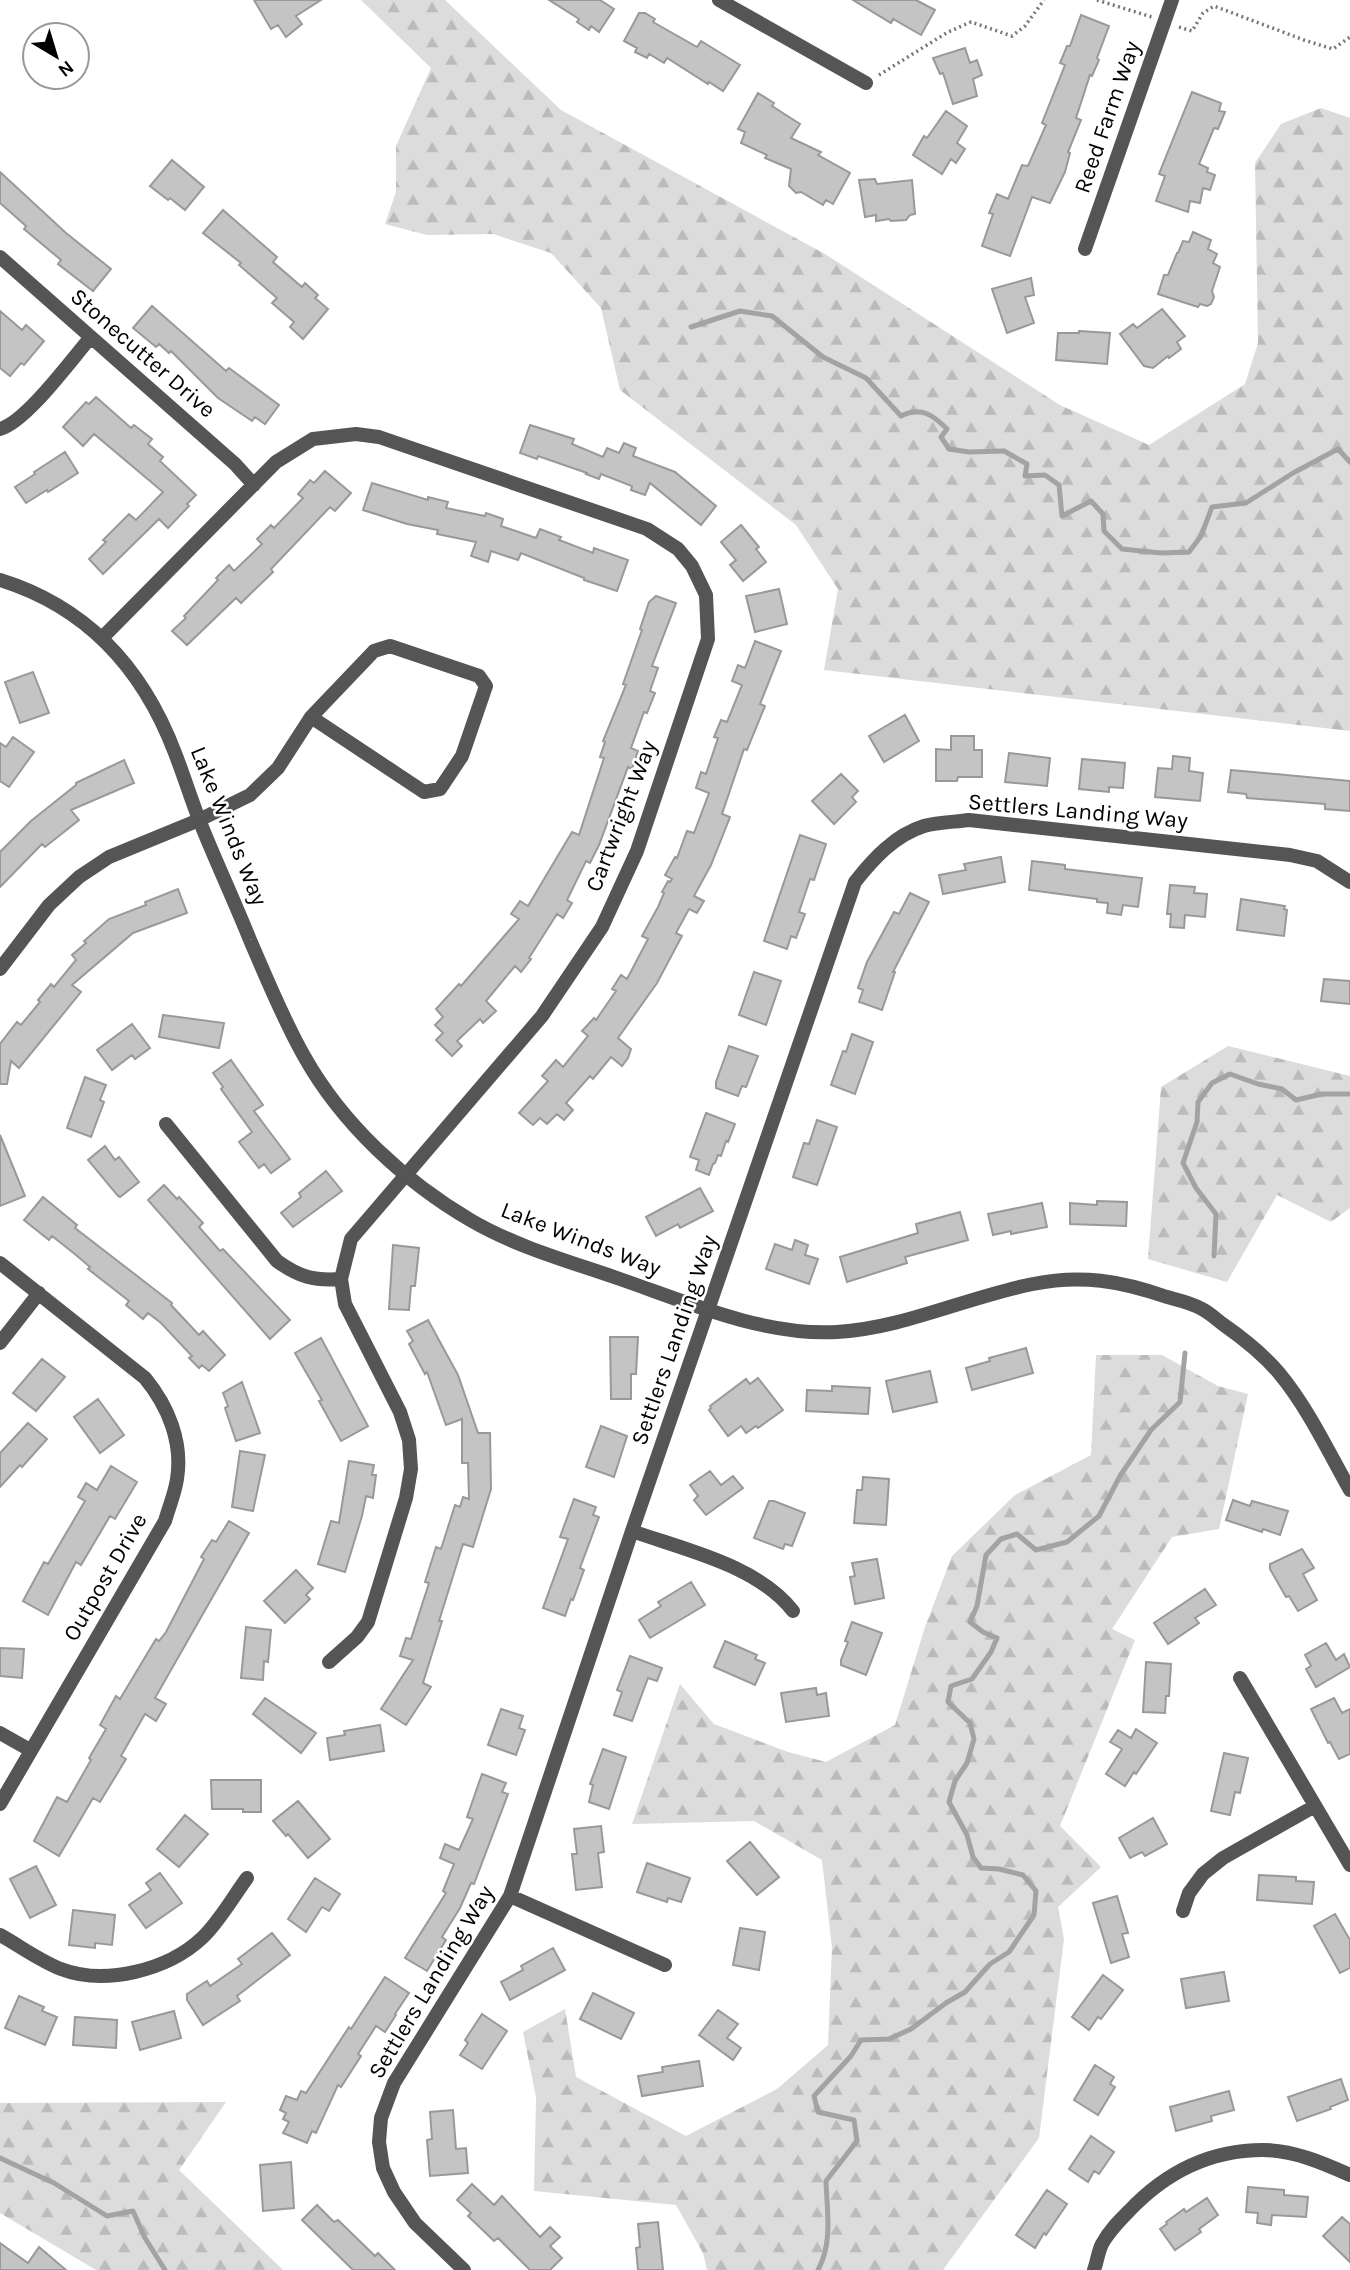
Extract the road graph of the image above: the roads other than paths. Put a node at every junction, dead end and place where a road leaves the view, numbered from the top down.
1 (719, 0) edge
2 (1172, 0) edge
3 (866, 83) road end
4 (1085, 249) dead end
5 (0, 257) edge
6 (91, 337) junction
7 (0, 429) edge
8 (254, 485) junction
9 (0, 580) edge
10 (102, 638) junction
11 (311, 717) junction
12 (199, 820) junction
13 (1350, 882) edge
14 (0, 969) edge
15 (166, 1124) dead end
16 (405, 1173) junction
17 (0, 1263) edge
18 (341, 1279) junction
19 (39, 1293) junction
20 (708, 1309) junction
21 (0, 1343) edge
22 (1350, 1490) edge
23 (632, 1531) junction
24 (793, 1611) dead end
25 (329, 1662) dead end
26 (1240, 1678) dead end
27 (0, 1733) edge
28 (30, 1751) junction
29 (0, 1804) edge
30 (1315, 1806) junction
31 (1350, 1865) edge
32 (247, 1878) dead end
33 (510, 1896) junction
34 (1183, 1911) dead end
35 (0, 1935) edge
36 (665, 1965) dead end
37 (1350, 2175) edge
38 (464, 2270) edge
39 (1094, 2270) edge

1 - 3 street
2 - 4 street, Reed Farm Way
5 - 6 street, Stonecutter Drive
6 - 7 street
6 - 8 street, Stonecutter Drive
8 - 10 street, Cartwright Way
8 - 16 street, Cartwright Way
9 - 10 street, Lake Winds Way
10 - 12 street, Lake Winds Way
11 - 11 street
11 - 12 street
12 - 14 street
12 - 16 street, Lake Winds Way
13 - 20 street, Settlers Landing Way
15 - 18 street
16 - 18 street, Cartwright Way
16 - 20 street, Lake Winds Way
17 - 19 street, Outpost Drive
18 - 25 street, Cartwright Way
19 - 21 street
19 - 28 street, Outpost Drive
20 - 22 street, Lake Winds Way
20 - 23 street, Settlers Landing Way
23 - 24 street
23 - 33 street, Settlers Landing Way
26 - 30 street
27 - 28 street
28 - 29 street, Outpost Drive
30 - 31 street
30 - 34 street
32 - 35 street
33 - 36 street
33 - 38 street, Settlers Landing Way
37 - 39 street

